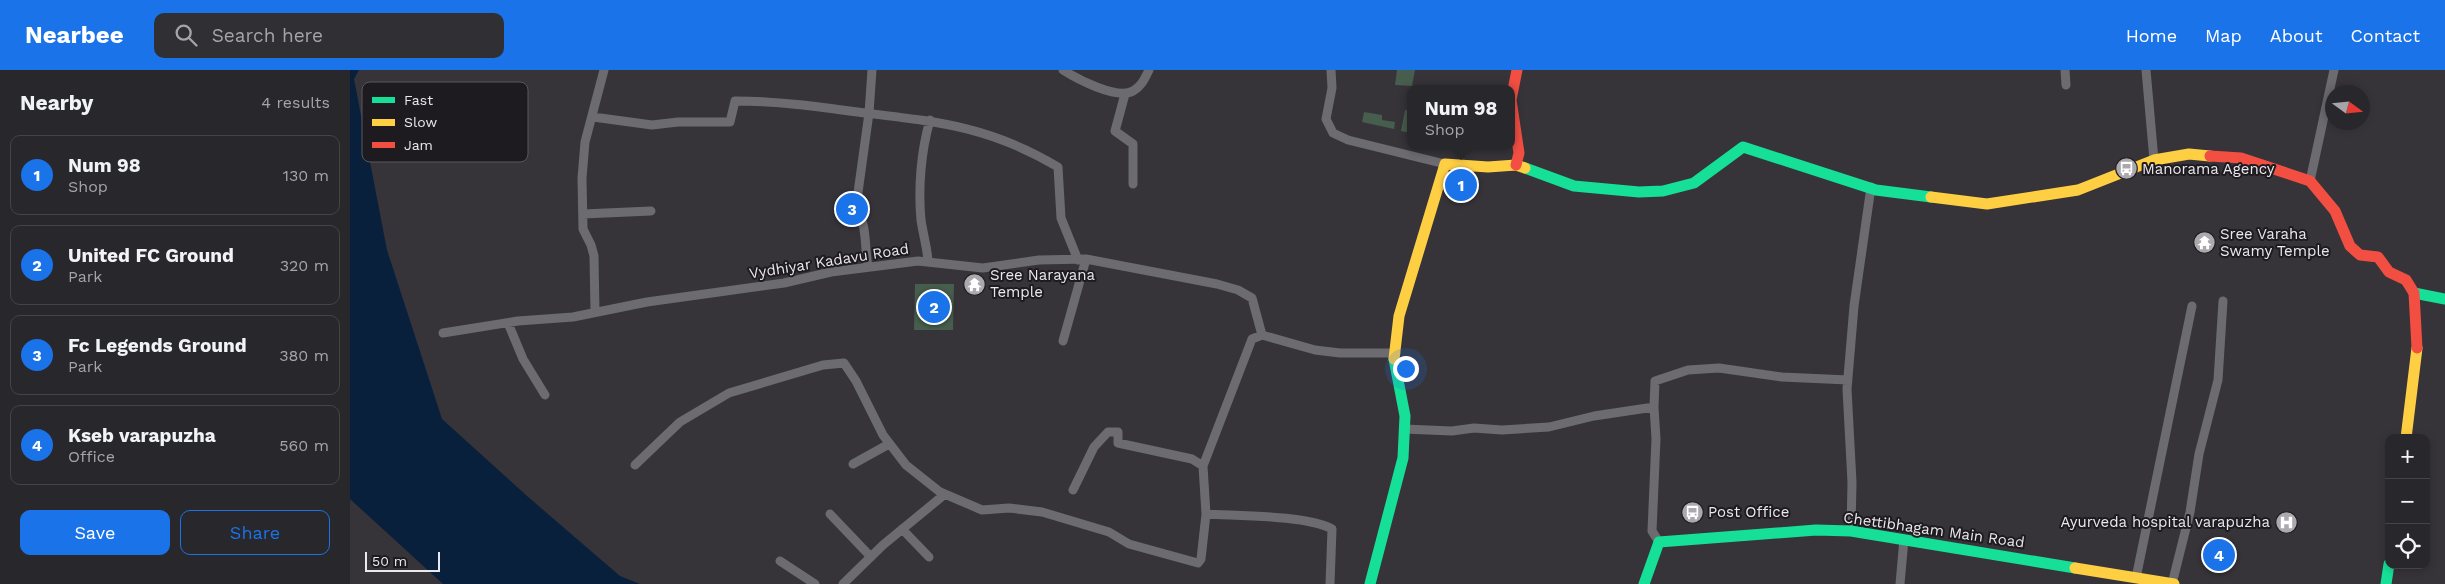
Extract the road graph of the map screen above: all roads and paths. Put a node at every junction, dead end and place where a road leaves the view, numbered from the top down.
1 (604, 70) edge
2 (872, 70) edge
3 (1063, 70) edge
4 (1150, 70) edge
5 (1331, 70) edge
6 (1517, 70) edge
7 (2065, 70) edge
8 (2146, 70) edge
9 (2334, 70) edge
10 (1514, 85) edge
11 (2066, 85) dead end
12 (1124, 94) junction
13 (869, 113) junction
14 (593, 117) junction
15 (930, 120) junction
16 (1515, 123) edge
17 (2154, 160) junction
18 (1445, 164) junction
19 (1516, 165) junction
20 (2310, 181) junction
21 (1133, 184) dead end
22 (1871, 187) junction
23 (651, 211) dead end
24 (582, 214) junction
25 (1082, 260) junction
26 (928, 261) junction
27 (868, 268) junction
28 (2414, 293) junction
29 (2445, 299) edge
30 (2223, 301) dead end
31 (2192, 306) dead end
32 (595, 312) junction
33 (508, 323) junction
34 (443, 333) dead end
35 (1262, 335) junction
36 (1063, 341) dead end
37 (1396, 353) junction
38 (1848, 380) junction
39 (545, 395) dead end
40 (1654, 407) junction
41 (1404, 429) junction
42 (2407, 434) edge
43 (889, 444) junction
44 (853, 464) dead end
45 (635, 465) dead end
46 (1203, 466) junction
47 (1073, 490) dead end
48 (945, 494) junction
49 (830, 514) dead end
50 (1206, 514) junction
51 (902, 529) junction
52 (1851, 531) junction
53 (1904, 539) junction
54 (1659, 542) junction
55 (871, 557) junction
56 (929, 557) dead end
57 (780, 561) dead end
58 (2388, 569) edge
59 (2136, 578) junction
60 (814, 584) edge
61 (843, 584) edge
62 (1330, 584) edge
63 (1370, 584) edge
64 (1644, 584) edge
65 (1900, 584) edge
66 (2173, 584) edge
67 (2386, 584) edge

1 - 14 street
2 - 13 street
3 - 12 street
4 - 12 street
5 - 18 street
6 - 10 street
7 - 11 street
8 - 17 street
9 - 20 street
12 - 21 street
13 - 14 street
13 - 15 street
13 - 27 street
14 - 24 street
15 - 25 street
15 - 26 street
16 - 19 street
17 - 20 street
17 - 22 street
18 - 19 street
18 - 37 street
19 - 22 street
20 - 28 street
22 - 38 street
23 - 24 street
24 - 32 street
25 - 26 street, Vydhiyar Kadavu Road
25 - 35 street, Vydhiyar Kadavu Road
25 - 36 street
26 - 27 street, Vydhiyar Kadavu Road
27 - 32 street, Vydhiyar Kadavu Road
28 - 29 street
28 - 42 street
30 - 66 street
31 - 59 street
32 - 33 street, Vydhiyar Kadavu Road
33 - 34 street, Vydhiyar Kadavu Road
33 - 39 street
35 - 37 street
35 - 46 street
37 - 41 street
38 - 40 street
38 - 52 street
40 - 41 street
40 - 54 street
41 - 63 street
43 - 44 street
43 - 45 street
43 - 48 street
46 - 47 street
46 - 50 street
48 - 50 street
48 - 51 street
49 - 55 street
50 - 62 street
51 - 55 street
51 - 56 street
52 - 53 street, Chettibhagam Main Road
52 - 54 street, Chettibhagam Main Road
53 - 59 street, Chettibhagam Main Road
53 - 65 street
54 - 64 street
55 - 61 street
57 - 60 street
58 - 67 street
59 - 66 street, Chettibhagam Main Road

